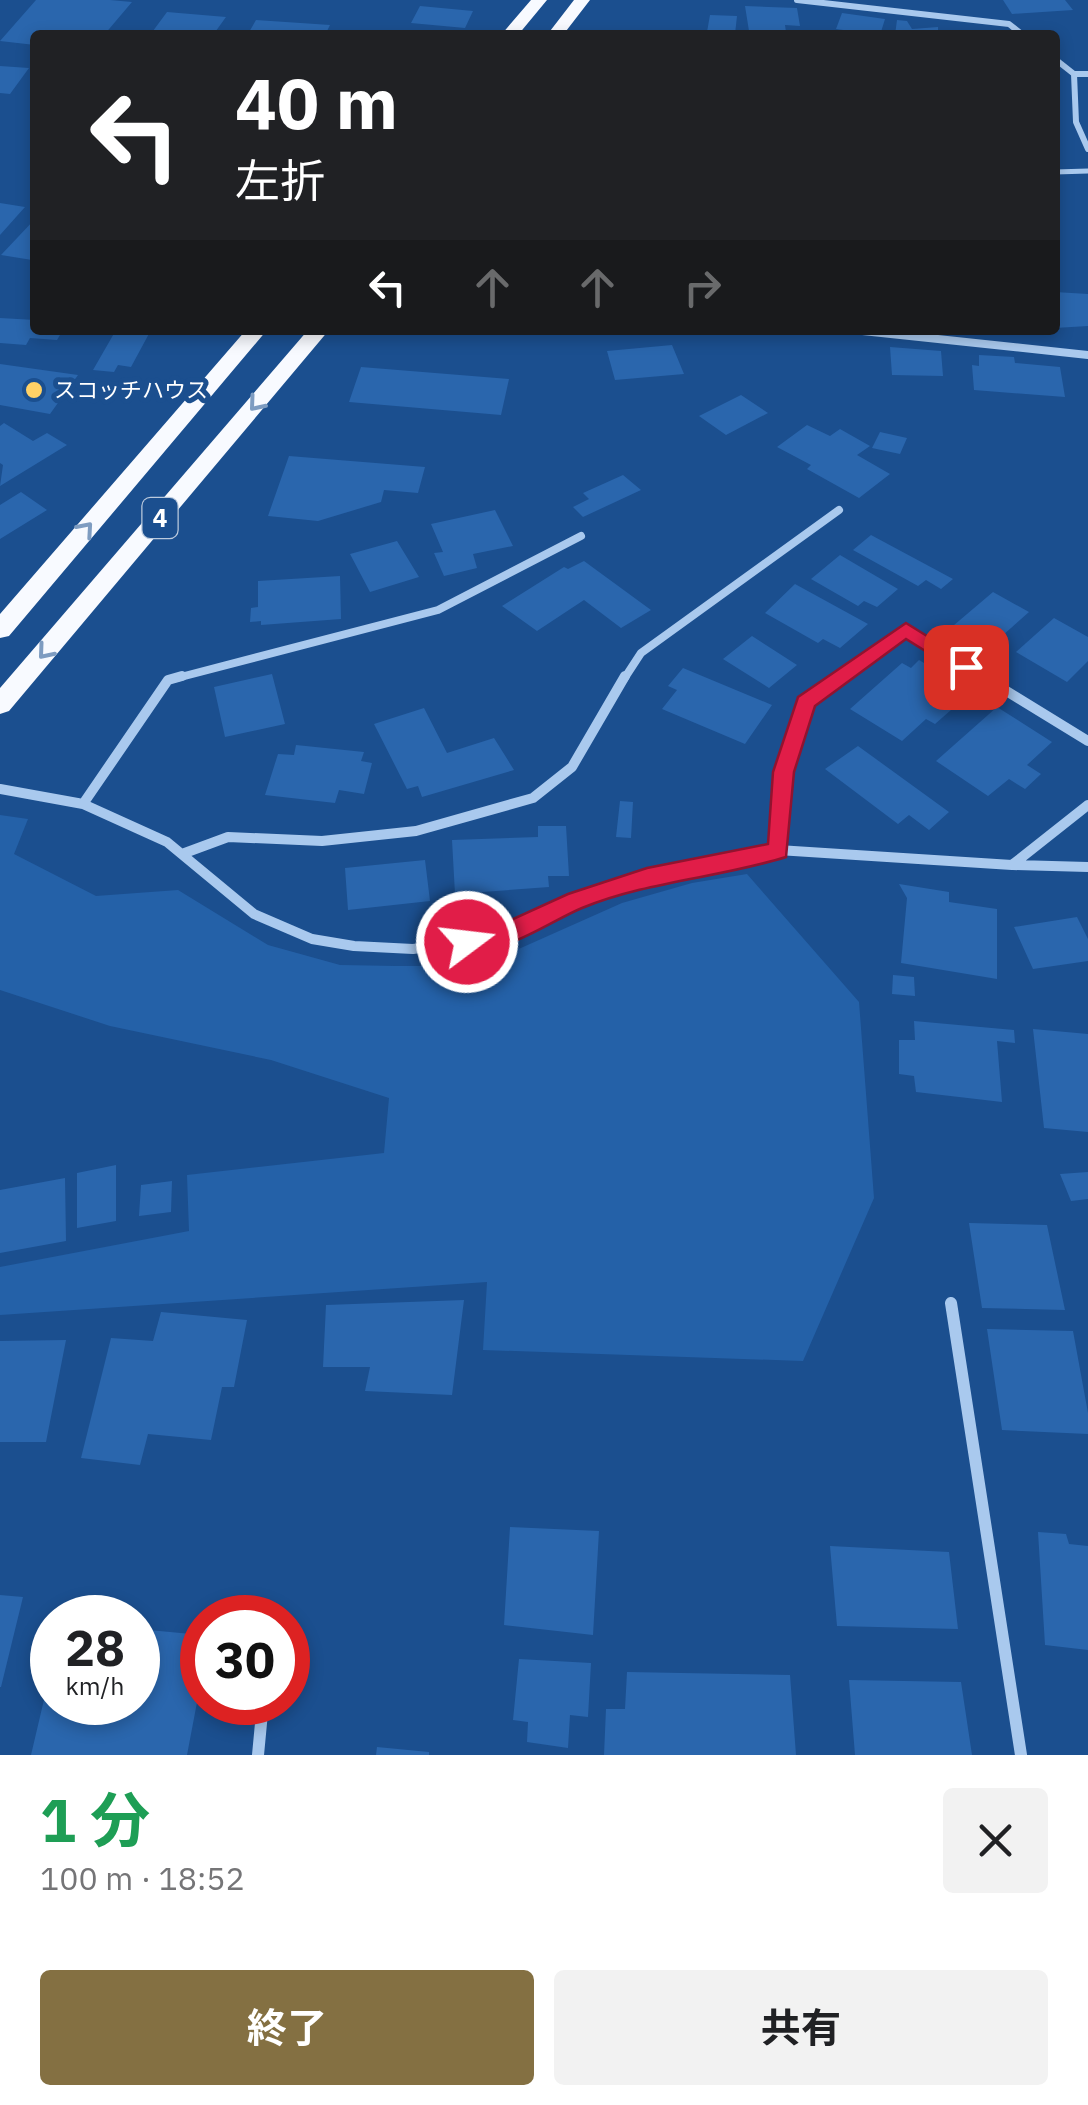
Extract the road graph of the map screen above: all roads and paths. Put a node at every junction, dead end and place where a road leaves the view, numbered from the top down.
1 (538, 0) edge
2 (582, 0) edge
3 (797, 0) edge
4 (512, 30) edge
5 (559, 30) edge
6 (1017, 30) edge
7 (1060, 63) edge
8 (1074, 74) junction
9 (1088, 74) edge
10 (1088, 149) edge
11 (1088, 171) edge
12 (1060, 172) edge
13 (254, 335) edge
14 (315, 335) edge
15 (900, 335) edge
16 (1088, 355) edge
17 (839, 510) dead end
18 (581, 536) dead end
19 (0, 630) edge
20 (0, 705) edge
21 (1088, 741) edge
22 (0, 789) edge
23 (83, 804) junction
24 (1088, 804) edge
25 (778, 850) junction
26 (182, 854) junction
27 (1012, 865) junction
28 (1088, 867) edge
29 (952, 1303) dead end
30 (261, 1725) edge
31 (258, 1755) edge
32 (1020, 1755) edge

1 - 4 highway
2 - 5 highway
3 - 6 street
7 - 8 street
8 - 9 street
8 - 10 street
11 - 12 lane
19 -> 13 highway, 4
14 -> 20 highway, 4
15 - 16 street
17 - 26 street
18 - 23 street
21 - 25 street
22 - 23 street
23 - 26 street
24 - 27 street
25 - 26 street
25 - 27 street
27 - 28 street
29 - 32 street
30 - 31 street

